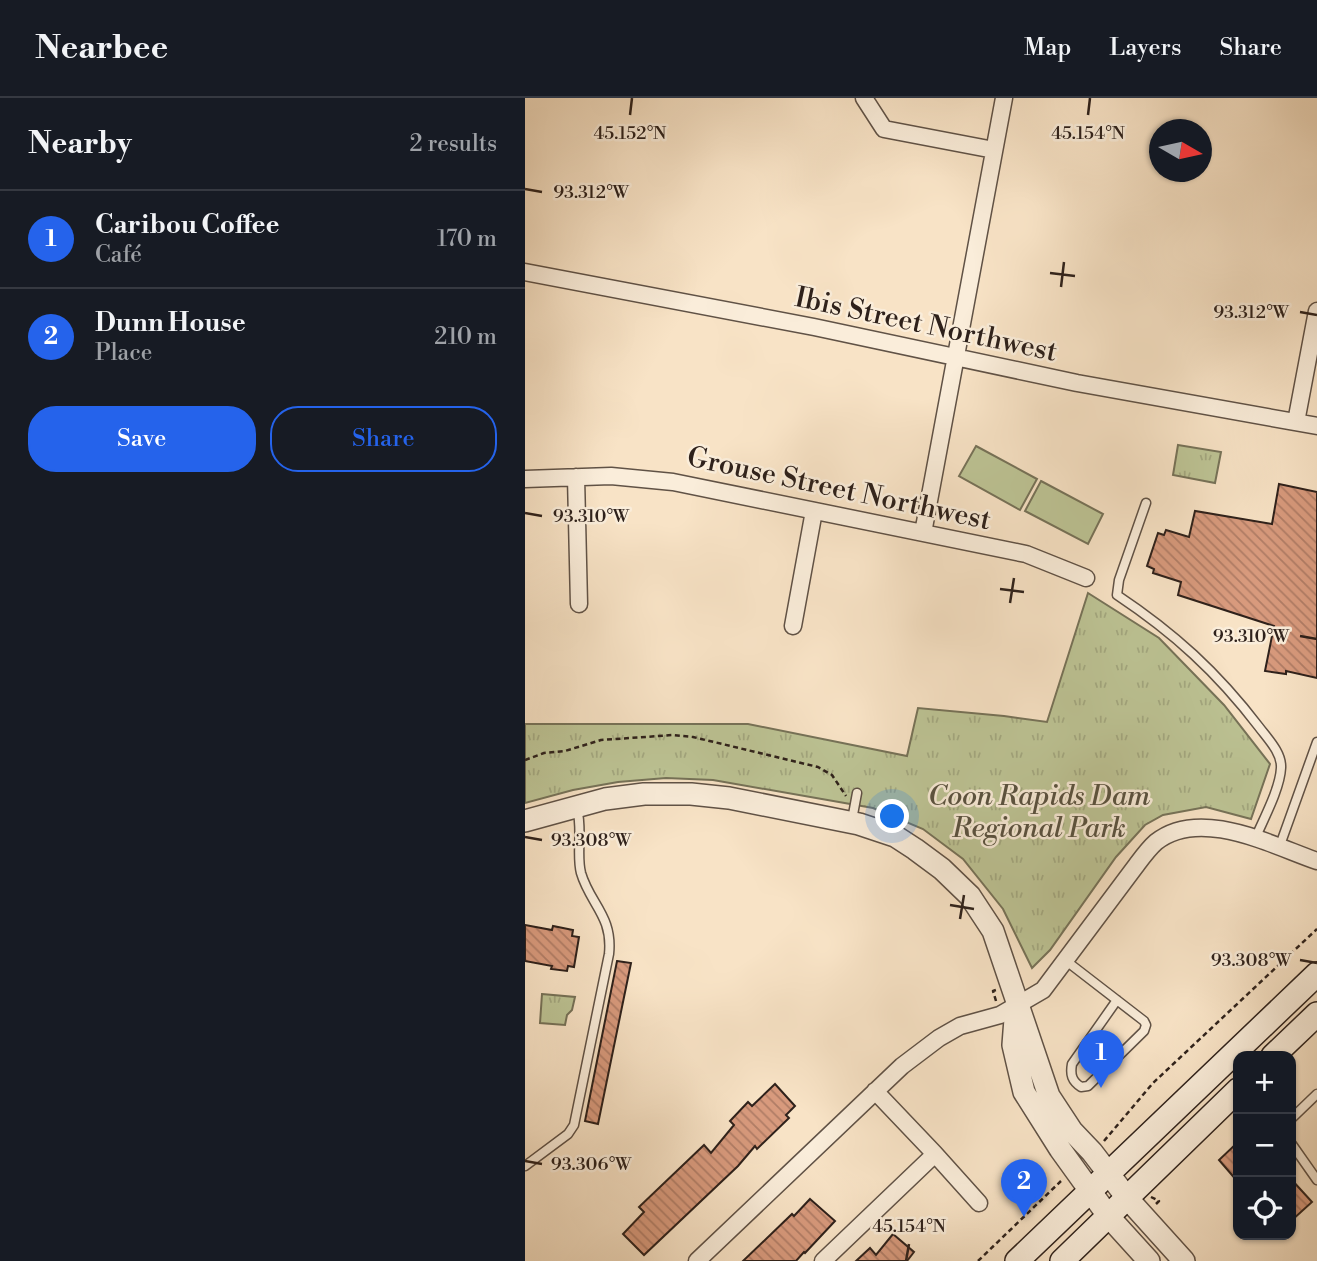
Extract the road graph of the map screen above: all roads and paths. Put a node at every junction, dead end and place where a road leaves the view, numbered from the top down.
1 (864, 98) edge
2 (1004, 98) edge
3 (994, 150) junction
4 (525, 272) edge
5 (1317, 311) edge
6 (956, 359) junction
7 (1296, 422) junction
8 (1317, 426) edge
9 (576, 477) junction
10 (525, 479) edge
11 (1146, 503) dead end
12 (814, 511) junction
13 (923, 533) junction
14 (1086, 578) dead end
15 (579, 604) dead end
16 (793, 626) dead end
17 (1317, 742) edge
18 (857, 793) dead end
19 (577, 806) junction
20 (525, 821) edge
21 (851, 822) junction
22 (1255, 839) junction
23 (1279, 848) junction
24 (1317, 861) edge
25 (1317, 929) edge
26 (1065, 960) junction
27 (1317, 974) edge
28 (1117, 1000) junction
29 (1017, 1004) junction
30 (1317, 1014) edge
31 (1278, 1051) edge
32 (875, 1091) junction
33 (1317, 1094) edge
34 (1233, 1095) edge
35 (1296, 1114) edge
36 (1104, 1140) dead end
37 (1296, 1150) edge
38 (935, 1154) junction
39 (525, 1166) edge
40 (1108, 1173) junction
41 (1317, 1180) edge
42 (1062, 1181) dead end
43 (1090, 1192) junction
44 (1128, 1199) junction
45 (979, 1203) dead end
46 (1109, 1217) junction
47 (697, 1261) edge
48 (823, 1261) edge
49 (978, 1261) edge
50 (1017, 1261) edge
51 (1062, 1261) edge
52 (1149, 1261) edge
53 (1184, 1261) edge

1 - 3 street
2 - 3 street
3 - 6 street
4 - 6 street, Ibis Street Northwest
5 - 7 street
6 - 7 street, Ibis Street Northwest
6 - 13 street
7 - 8 street, Ibis Street Northwest
9 - 10 street, Grouse Street Northwest
9 - 12 street, Grouse Street Northwest
9 - 15 street
11 - 22 lane
12 - 13 street, Grouse Street Northwest
12 - 16 street
13 - 14 street, Grouse Street Northwest
17 - 23 lane
18 - 21 lane
19 - 20 street
19 - 21 street
19 - 39 lane
21 - 29 street
22 - 23 street
22 - 26 street
23 - 24 street
25 - 36 path
26 - 28 lane
26 - 29 street
27 - 40 main road
28 - 28 lane
29 - 32 street
29 - 40 street
29 - 43 street
30 - 31 main road
32 - 38 street
32 - 47 street
33 - 35 lane
34 - 44 main road
37 - 41 lane
38 - 45 street
38 - 48 street
40 - 43 main road
40 - 44 street
42 - 49 path
43 - 46 street
43 - 50 main road
44 - 46 main road
44 - 53 street
46 - 51 main road
46 - 52 street

